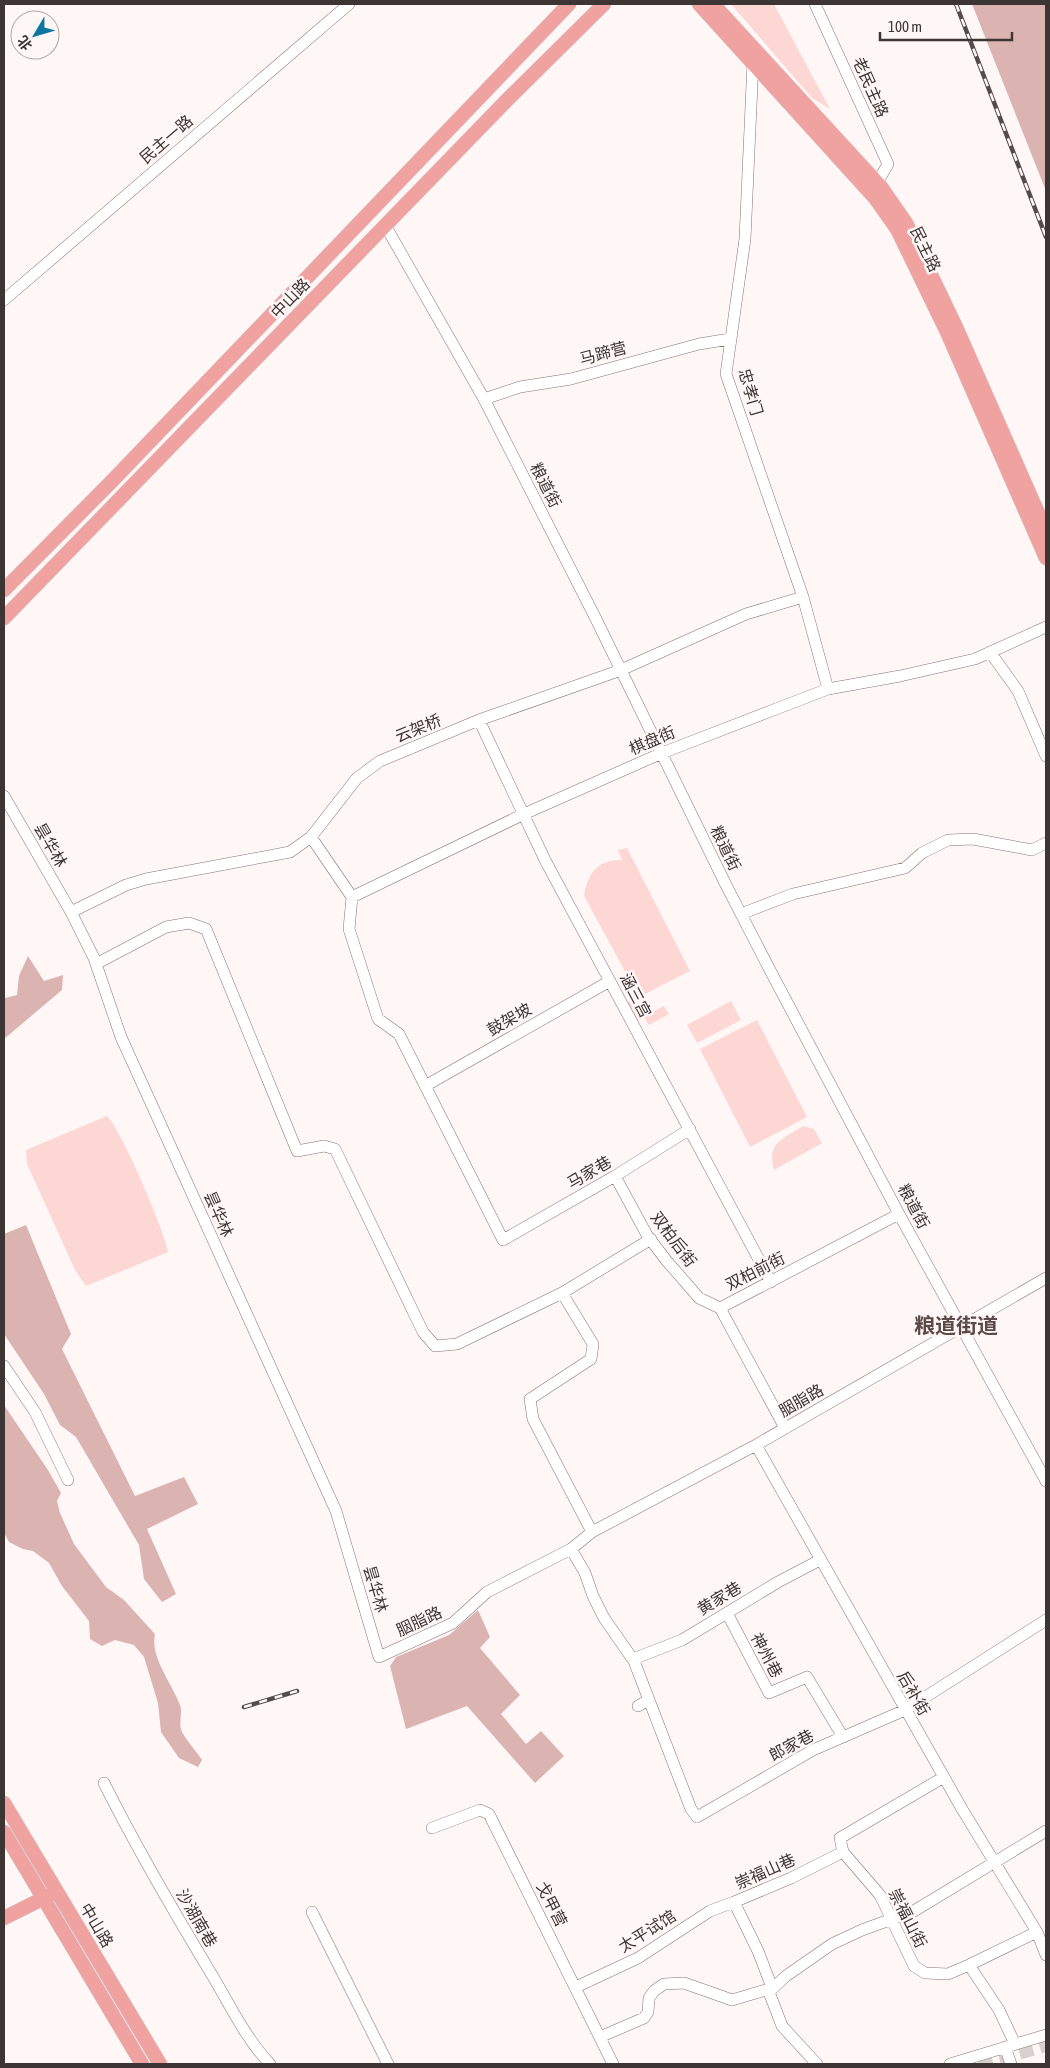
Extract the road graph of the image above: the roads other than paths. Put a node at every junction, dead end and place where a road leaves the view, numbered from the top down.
1 (349, 4) edge
2 (569, 4) edge
3 (604, 4) edge
4 (699, 4) edge
5 (713, 4) edge
6 (815, 4) edge
7 (753, 62) junction
8 (877, 183) junction
9 (385, 225) junction
10 (4, 300) edge
11 (730, 339) junction
12 (484, 399) junction
13 (172, 418) junction
14 (186, 431) junction
15 (1046, 531) edge
16 (1046, 558) edge
17 (4, 590) edge
18 (802, 596) junction
19 (4, 618) edge
20 (1046, 627) edge
21 (990, 652) junction
22 (621, 670) junction
23 (828, 689) junction
24 (479, 720) junction
25 (662, 753) junction
26 (1046, 756) edge
27 (4, 796) edge
28 (524, 814) junction
29 (311, 837) junction
30 (1046, 843) edge
31 (352, 897) junction
32 (71, 912) junction
33 (741, 914) junction
34 (96, 964) junction
35 (610, 981) junction
36 (424, 1086) junction
37 (690, 1130) junction
38 (616, 1176) junction
39 (899, 1214) junction
40 (651, 1239) junction
41 (1046, 1278) edge
42 (771, 1282) junction
43 (562, 1293) junction
44 (720, 1308) junction
45 (961, 1326) junction
46 (4, 1366) edge
47 (785, 1428) junction
48 (756, 1445) junction
49 (68, 1480) dead end
50 (1046, 1481) edge
51 (592, 1532) junction
52 (571, 1548) junction
53 (820, 1560) junction
54 (727, 1613) junction
55 (1046, 1620) edge
56 (379, 1657) joint
57 (633, 1659) junction
58 (906, 1710) junction
59 (843, 1737) junction
60 (944, 1777) junction
61 (104, 1783) dead end
62 (4, 1803) edge
63 (432, 1828) dead end
64 (1046, 1831) edge
65 (4, 1832) edge
66 (843, 1852) junction
67 (993, 1862) junction
68 (54, 1887) junction
69 (41, 1895) junction
70 (734, 1902) junction
71 (4, 1908) edge
72 (312, 1912) dead end
73 (4, 1918) edge
74 (892, 1920) junction
75 (1037, 1932) junction
76 (1046, 1955) edge
77 (968, 1965) junction
78 (576, 1987) junction
79 (769, 1992) junction
80 (1046, 2035) edge
81 (600, 2037) junction
82 (1010, 2046) junction
83 (142, 2064) edge
84 (160, 2064) edge
85 (270, 2064) edge
86 (388, 2064) edge
87 (613, 2064) edge
88 (817, 2064) edge
89 (950, 2064) edge
90 (1011, 2064) edge

1 - 10 street, 民主一路
2 - 13 main road, 中山路
3 - 9 main road, 中山路
4 - 7 main road, 民主路
5 - 8 main road, 民主路
6 - 8 street, 老民主路
7 - 11 street, 忠孝门
7 - 16 main road, 民主路
8 - 15 main road, 民主路
9 - 12 street, 粮道街
9 - 14 main road, 中山路
11 - 12 street, 马蹄营
11 - 18 street, 忠孝门
12 - 22 street, 粮道街
13 - 14 main road
13 - 17 main road, 中山路
14 - 19 main road, 中山路
18 - 22 street, 云架桥
18 - 23 street, 忠孝门
20 - 21 street, 棋盘街
21 - 23 street, 棋盘街
21 - 26 street
22 - 24 street, 云架桥
22 - 25 street, 粮道街
23 - 25 street, 棋盘街
24 - 28 street, 涵三宫
24 - 29 street, 云架桥
25 - 28 street, 棋盘街
25 - 33 street, 粮道街
27 - 32 street, 昙华林
28 - 31 street, 棋盘街
28 - 35 street, 涵三宫
29 - 31 street
29 - 32 street, 云架桥
30 - 33 street
31 - 36 street
32 - 34 street, 昙华林
33 - 39 street, 粮道街
34 - 43 street
34 - 56 street, 昙华林
35 - 36 street, 鼓架坡
35 - 37 street, 涵三宫
36 - 38 street, 马家巷
37 - 38 street, 马家巷
37 - 42 street, 涵三宫
38 - 40 street, 双柏后街
39 - 42 street, 双柏前街
39 - 45 street, 粮道街
40 - 43 street
40 - 44 street, 双柏后街
41 - 45 street, 胭脂路
42 - 44 street, 双柏前街
43 - 51 street
44 - 47 street, 双柏前街
45 - 47 street, 胭脂路
45 - 50 street, 粮道街
46 - 49 street
47 - 48 street, 胭脂路
48 - 51 street, 胭脂路
48 - 53 street, 后补街
51 - 52 street, 胭脂路
52 - 56 street, 胭脂路
52 - 57 street
53 - 54 street, 黄家巷
53 - 58 street, 后补街
54 - 57 street, 黄家巷
54 - 59 street, 神州巷
55 - 58 street, 郎家巷
57 - 59 street, 郎家巷
58 - 59 street, 郎家巷
58 - 60 street, 后补街
60 - 66 street, 崇福山街
60 - 67 street, 后补街
61 - 85 street, 沙湖南巷
62 - 68 main road, 中山路
63 - 78 street, 戈甲营
64 - 67 street
65 - 69 main road, 中山路
66 - 70 street, 崇福山巷
66 - 74 street, 崇福山街
67 - 74 street
67 - 75 street, 后补街
68 - 69 main road
68 - 84 main road, 中山路
69 - 71 main road
69 - 73 main road
69 - 83 main road, 中山路
70 - 78 street, 太平试馆
70 - 79 street, 崇福山巷
72 - 86 street
74 - 77 street, 崇福山街
74 - 79 street
75 - 76 street, 后补街
75 - 77 street, 崇福山街
77 - 82 street
78 - 81 street, 戈甲营
79 - 81 street
79 - 88 street, 崇福山巷
80 - 82 street
81 - 87 street, 戈甲营
82 - 89 street
82 - 90 street

